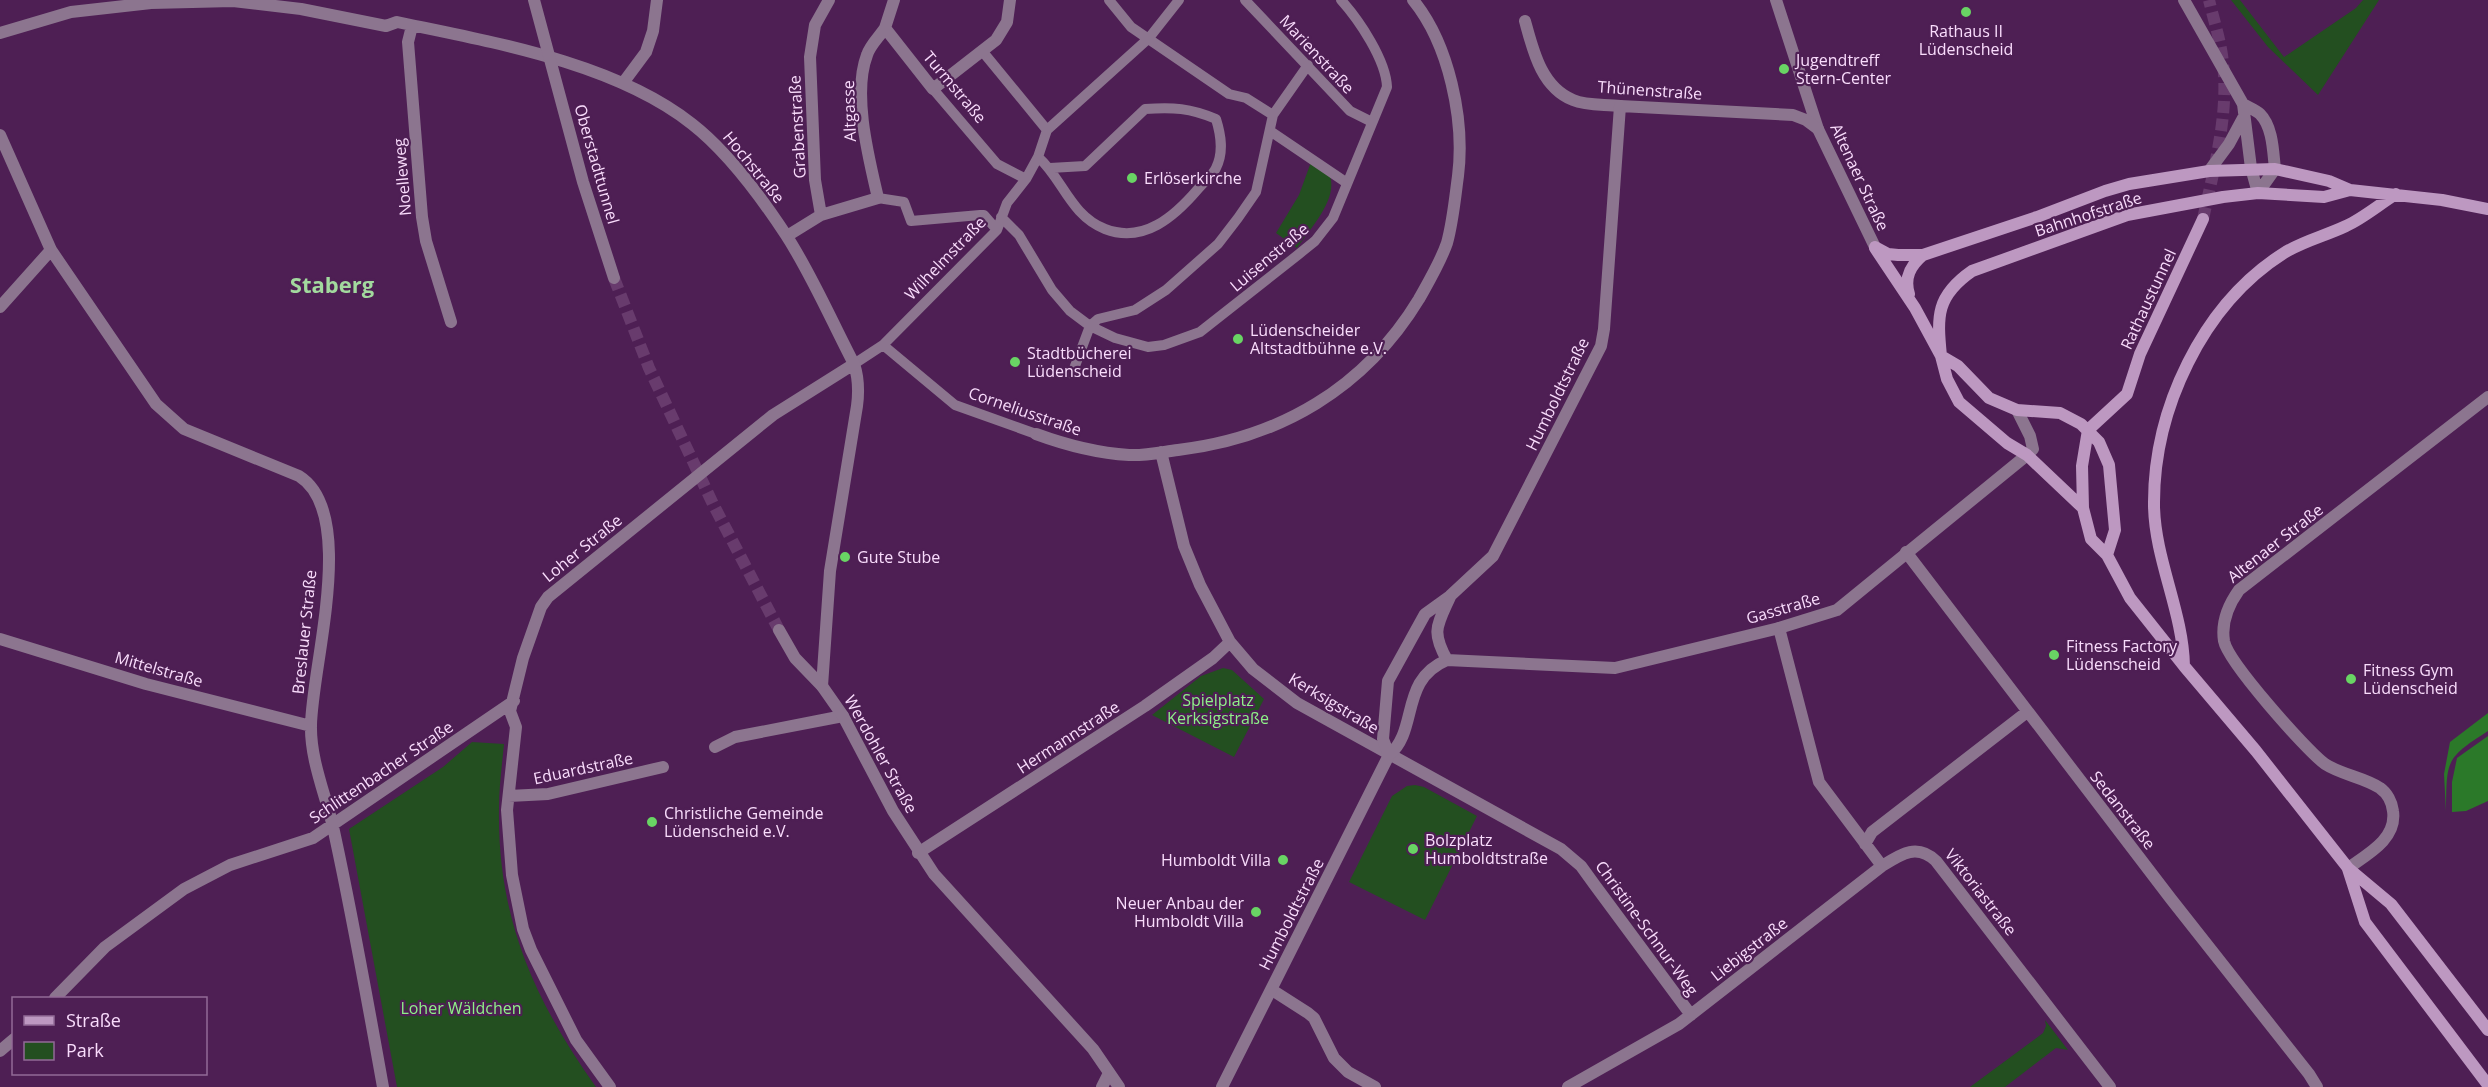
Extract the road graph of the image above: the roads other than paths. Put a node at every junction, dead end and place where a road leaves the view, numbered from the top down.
1 (534, 0) edge
2 (657, 0) edge
3 (829, 0) edge
4 (894, 0) edge
5 (1010, 0) edge
6 (1109, 0) edge
7 (1179, 0) edge
8 (1245, 0) edge
9 (1341, 0) edge
10 (1413, 0) edge
11 (1776, 0) edge
12 (2184, 0) edge
13 (1526, 21) dead end
14 (412, 26) junction
15 (885, 28) junction
16 (0, 33) edge
17 (1149, 38) junction
18 (983, 52) junction
19 (551, 59) junction
20 (1308, 65) junction
21 (624, 83) junction
22 (933, 89) junction
23 (2243, 104) junction
24 (1620, 105) junction
25 (1273, 115) junction
26 (2243, 118) junction
27 (1372, 122) junction
28 (1818, 129) junction
29 (1047, 130) junction
30 (1270, 131) junction
31 (0, 135) edge
32 (1038, 157) junction
33 (1050, 168) junction
34 (2251, 168) junction
35 (2275, 169) junction
36 (2209, 171) junction
37 (1026, 179) junction
38 (1347, 183) junction
39 (2350, 190) junction
40 (2258, 193) junction
41 (2396, 195) junction
42 (878, 198) junction
43 (2488, 209) edge
44 (821, 215) junction
45 (1001, 218) junction
46 (2203, 219) tunnel mouth
47 (997, 230) junction
48 (787, 236) junction
49 (1875, 247) junction
50 (51, 250) junction
51 (1923, 255) junction
52 (614, 278) tunnel mouth
53 (1910, 301) junction
54 (0, 307) edge
55 (451, 322) dead end
56 (1090, 326) junction
57 (883, 345) junction
58 (1941, 356) junction
59 (854, 364) junction
60 (1072, 374) dead end
61 (2488, 397) edge
62 (2018, 410) junction
63 (2088, 429) junction
64 (1036, 434) joint
65 (1161, 452) junction
66 (2027, 455) junction
67 (2083, 508) junction
68 (1906, 552) junction
69 (2107, 555) junction
70 (1450, 596) junction
71 (1779, 628) junction
72 (779, 630) tunnel mouth
73 (0, 639) edge
74 (1230, 642) junction
75 (1447, 660) junction
76 (2184, 666) junction
77 (822, 686) junction
78 (514, 701) junction
79 (2027, 712) junction
80 (843, 716) junction
81 (311, 726) junction
82 (715, 747) dead end
83 (1389, 755) junction
84 (663, 767) dead end
85 (509, 796) junction
86 (333, 825) junction
87 (1865, 844) junction
88 (918, 853) junction
89 (1882, 866) junction
90 (2348, 868) junction
91 (1272, 990) junction
92 (57, 997) edge
93 (1690, 1015) junction
94 (2488, 1030) edge
95 (12, 1041) edge
96 (0, 1051) edge
97 (1109, 1072) junction
98 (2488, 1085) edge
99 (383, 1087) edge
100 (610, 1087) edge
101 (1102, 1087) edge
102 (1119, 1087) edge
103 (1222, 1087) edge
104 (1375, 1087) edge
105 (1568, 1087) edge
106 (2110, 1087) edge
107 (2316, 1087) edge

1 - 19 street
2 - 21 street
3 - 44 street, Grabenstraße
4 - 15 street
5 - 18 street
6 - 17 street
7 - 17 street, Wilhelmstraße
8 - 20 street, Marienstraße
9 - 27 street, Luisenstraße
10 - 65 street, Corneliusstraße
11 - 28 street, Altenaer Straße
12 - 23 street
13 - 24 street, Thünenstraße
14 - 16 street, Hochstraße
14 - 19 street, Hochstraße
14 - 55 street, Noelleweg
15 - 22 street, Turmstraße
15 - 42 street, Altgasse
17 - 25 street
17 - 29 street, Wilhelmstraße
18 - 22 street
18 - 29 street
19 - 21 street, Hochstraße
19 - 52 street, Oberstadttunnel
20 - 25 street
20 - 27 street, Marienstraße
21 - 48 street, Hochstraße
22 - 37 street, Turmstraße
23 - 26 street
23 - 35 street
24 - 28 street, Thünenstraße
24 - 70 street, Humboldtstraße
25 - 30 street
26 - 34 street
26 - 36 street
27 - 38 street, Luisenstraße
28 - 49 street, Altenaer Straße
29 - 32 street, Wilhelmstraße
30 - 38 street
30 - 56 street
31 - 50 street, Breslauer Straße
32 - 33 street
32 - 37 street, Wilhelmstraße
33 - 33 street
34 - 35 main road, Bahnhofstraße
34 - 36 main road, Bahnhofstraße
34 - 40 street
35 - 39 main road, Bahnhofstraße
35 - 40 street
36 - 51 main road, Bahnhofstraße
37 - 45 street, Wilhelmstraße
38 - 56 street, Luisenstraße
39 - 40 main road, Bahnhofstraße
39 - 41 main road, Bahnhofstraße
40 - 58 main road, Bahnhofstraße
41 - 43 main road, Bahnhofstraße
41 - 76 main road
42 - 44 street
42 - 47 street
44 - 48 street
45 - 47 street, Wilhelmstraße
45 - 56 street
46 - 63 main road, Rathaustunnel
47 - 57 street, Wilhelmstraße
48 - 59 street, Hochstraße
49 - 51 main road, Bahnhofstraße
49 - 53 main road, Altenaer Straße
50 - 54 street
50 - 81 street, Breslauer Straße
51 - 53 main road
53 - 58 main road, Altenaer Straße
56 - 60 street
57 - 59 street, Wilhelmstraße
57 - 64 street, Corneliusstraße
58 - 62 main road, Altenaer Straße
58 - 66 main road, Altenaer Straße
59 - 77 street, Werdohler Straße
59 - 78 street, Loher Straße
61 - 90 street, Altenaer Straße
62 - 63 main road, Altenaer Straße
62 - 66 street
63 - 67 main road
63 - 69 main road, Altenaer Straße
64 - 65 street, Corneliusstraße
65 - 74 street, Kerksigstraße
66 - 67 main road, Altenaer Straße
66 - 68 street, Gasstraße
67 - 69 main road
68 - 71 street, Gasstraße
68 - 79 street, Sedanstraße
69 - 76 main road
70 - 75 street, Humboldtstraße
70 - 83 street, Humboldtstraße
71 - 75 street, Gasstraße
71 - 87 street
72 - 77 street
73 - 81 street, Mittelstraße
74 - 83 street, Kerksigstraße
74 - 88 street, Hermannstraße
75 - 83 street, Humboldtstraße
76 - 90 main road
77 - 80 street, Werdohler Straße
78 - 85 street, Loher Straße
78 - 86 street, Schlittenbacher Straße
79 - 87 street
79 - 107 street, Sedanstraße
80 - 82 street
80 - 88 street, Werdohler Straße
81 - 86 street, Breslauer Straße
83 - 91 street, Humboldtstraße
83 - 93 street, Christine-Schnur-Weg
84 - 85 street, Eduardstraße
85 - 100 street, Loher Straße
86 - 92 street, Schlittenbacher Straße
86 - 99 street, Breslauer Straße
87 - 89 street
88 - 97 street, Werdohler Straße
89 - 93 street, Liebigstraße
89 - 106 street, Viktoriastraße
90 - 94 main road
90 - 98 main road
91 - 103 street, Humboldtstraße
91 - 104 street
93 - 105 street, Liebigstraße
95 - 96 street
97 - 101 street
97 - 102 street, Werdohler Straße

